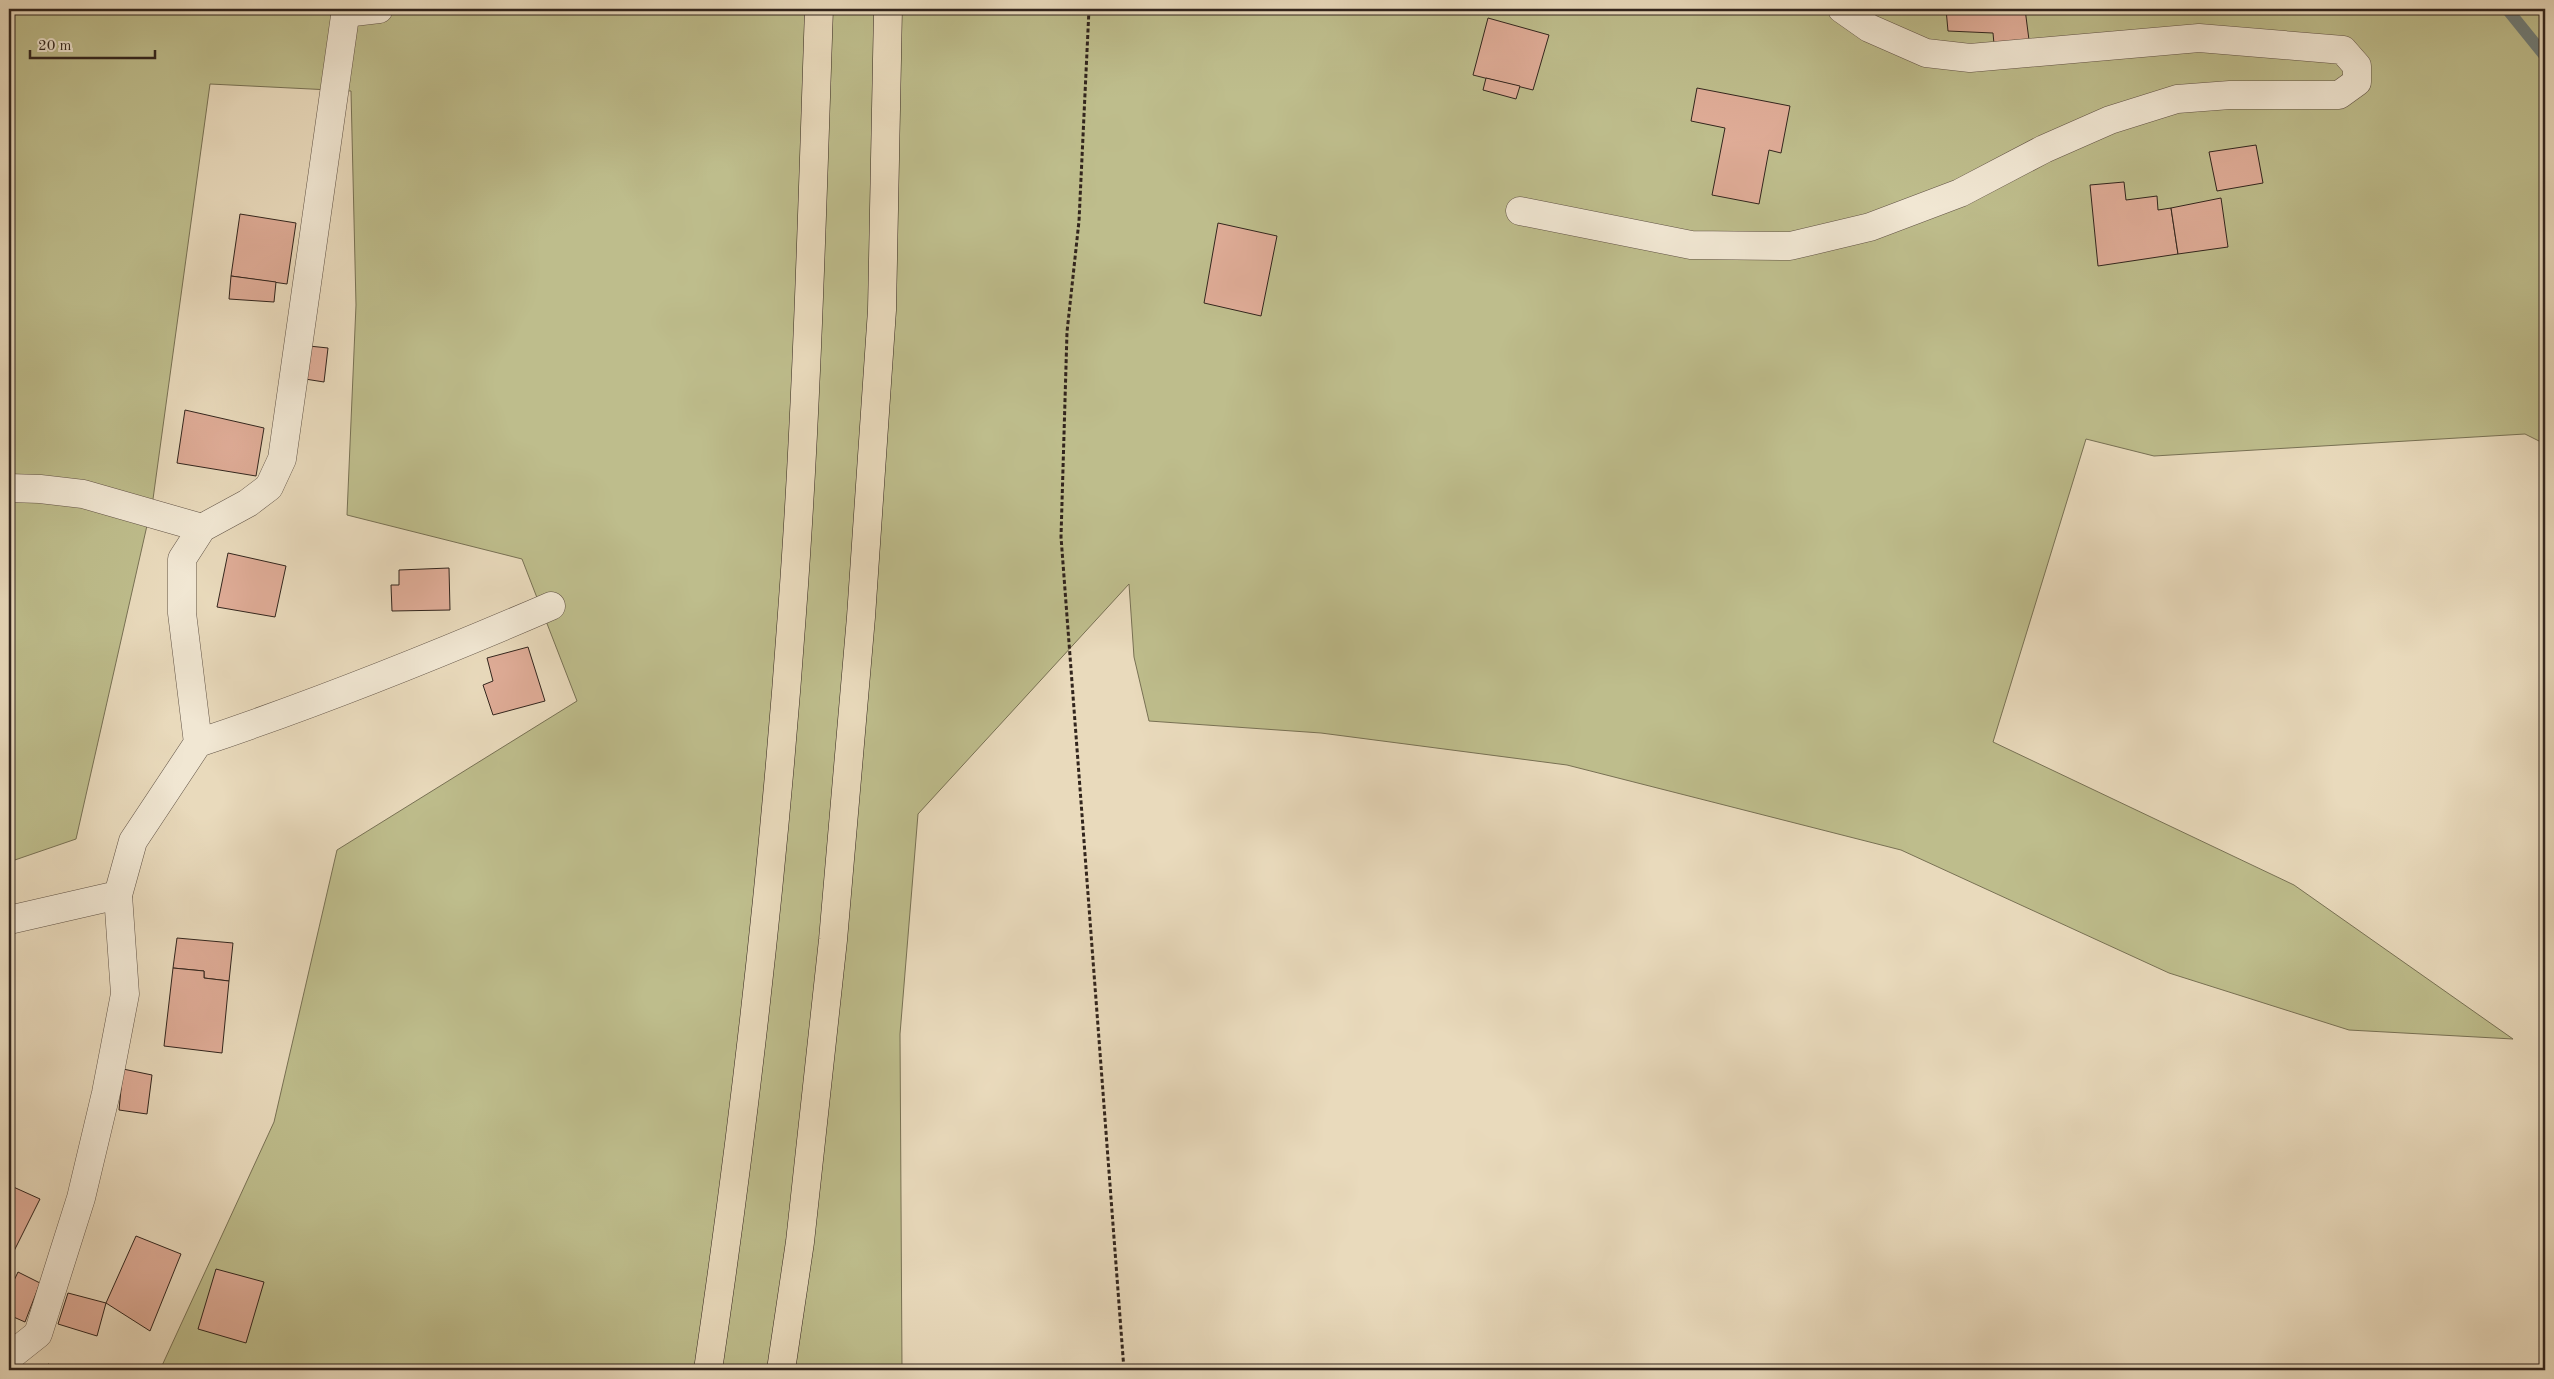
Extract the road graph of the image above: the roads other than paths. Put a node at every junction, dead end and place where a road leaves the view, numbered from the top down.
1 (379, 9) edge
2 (818, 9) edge
3 (888, 9) edge
4 (1842, 9) edge
5 (346, 11) edge
6 (1520, 211) dead end
7 (9, 488) edge
8 (202, 528) junction
9 (551, 606) dead end
10 (198, 742) junction
11 (118, 895) junction
12 (9, 920) edge
13 (9, 1357) edge
14 (708, 1370) edge
15 (781, 1370) edge

1 - 5 street
2 - 14 highway
3 - 15 highway
4 - 6 street
5 - 8 street
7 - 8 street
8 - 10 street
9 - 10 street
10 - 11 street
11 - 12 street
11 - 13 street

